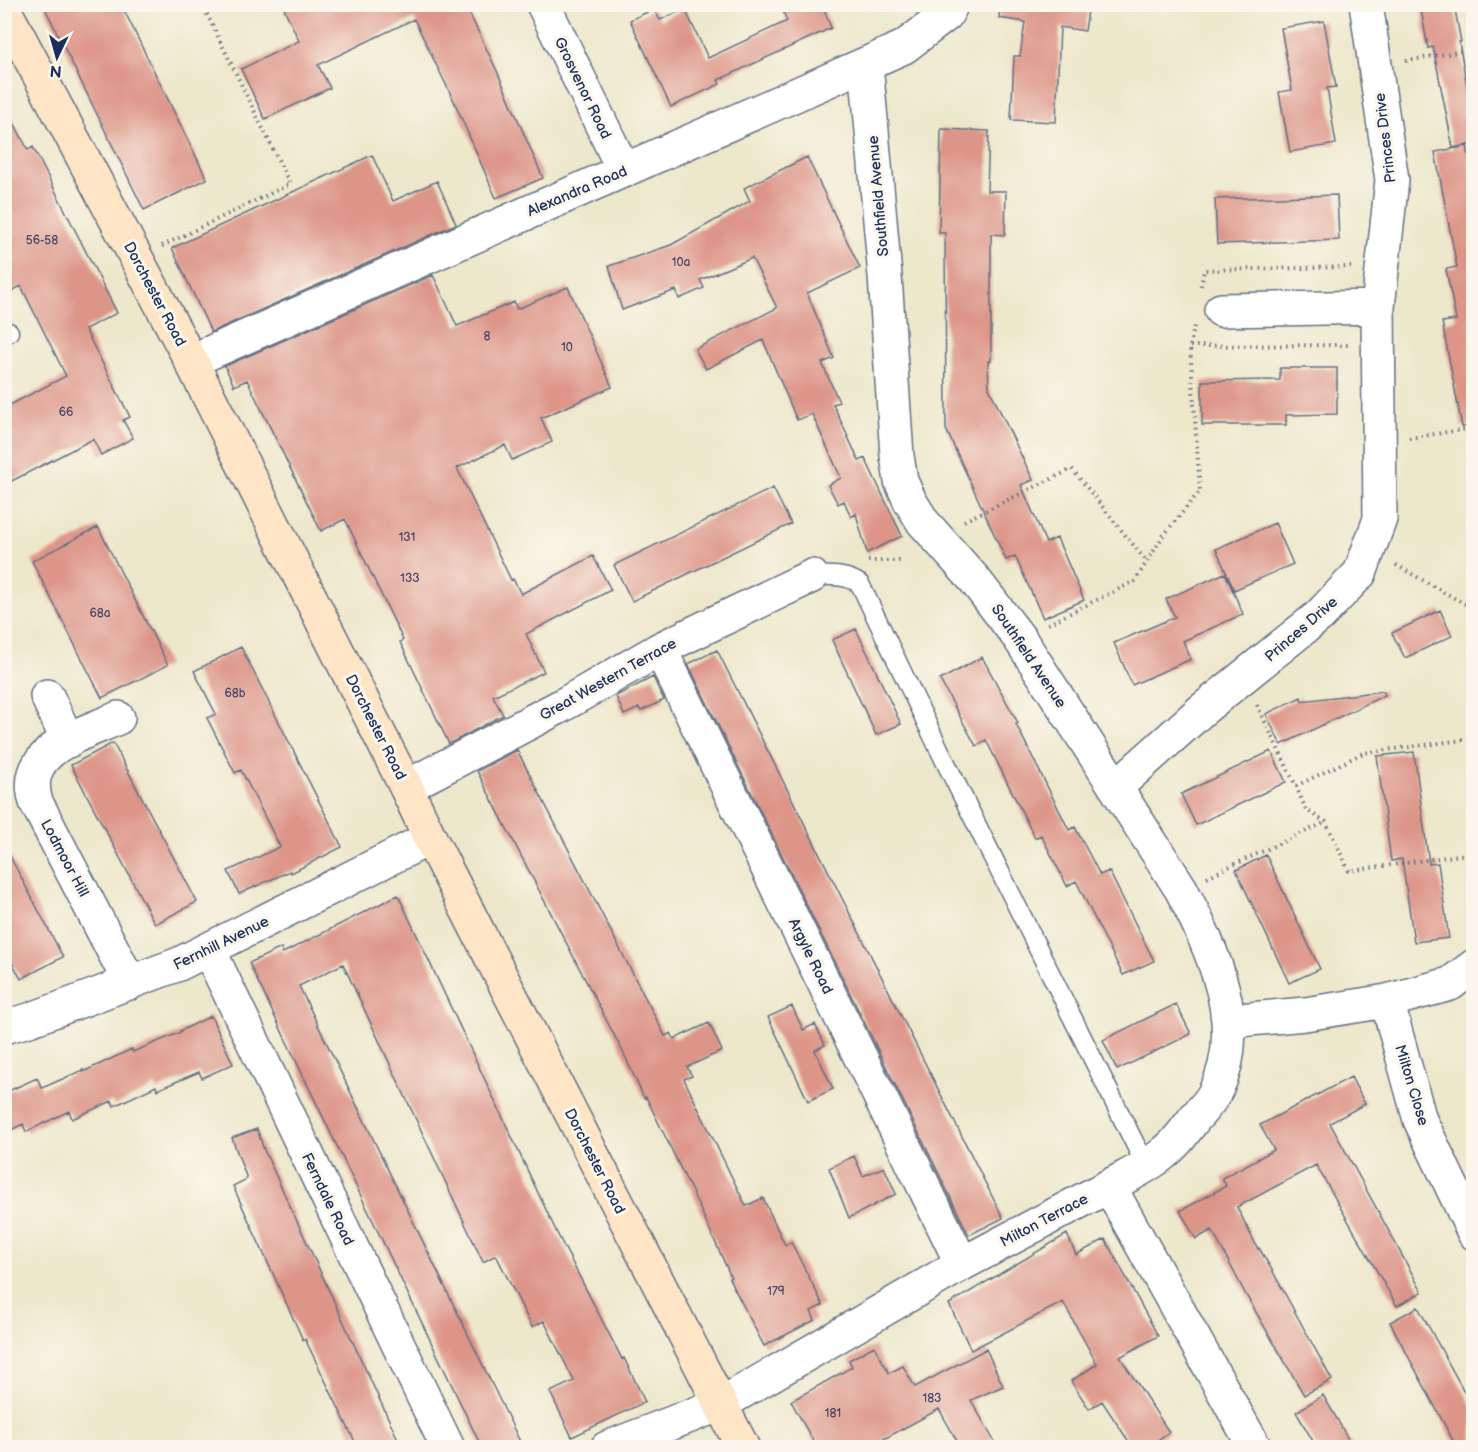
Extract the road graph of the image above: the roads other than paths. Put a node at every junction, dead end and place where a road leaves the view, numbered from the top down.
1 (543, 4) edge
2 (952, 4) edge
3 (1366, 4) edge
4 (4, 9) edge
5 (866, 64) junction
6 (624, 171) junction
7 (1206, 306) road end
8 (1378, 307) junction
9 (191, 361) junction
10 (812, 576) joint
11 (660, 649) junction
12 (47, 696) dead end
13 (118, 718) dead end
14 (68, 741) junction
15 (406, 787) junction
16 (1116, 787) junction
17 (430, 838) junction
18 (209, 950) junction
19 (1473, 966) edge
20 (130, 983) junction
21 (1387, 1000) junction
22 (1228, 1021) junction
23 (4, 1027) edge
24 (1146, 1166) junction
25 (1109, 1186) junction
26 (1473, 1233) edge
27 (962, 1264) junction
28 (721, 1404) junction
29 (448, 1448) edge
30 (607, 1448) edge
31 (743, 1448) edge
32 (1255, 1448) edge

1 - 6 street, Grosvenor Road
2 - 5 street, Alexandra Road
3 - 8 street, Princes Drive
4 - 9 main road, Dorchester Road
5 - 6 street, Alexandra Road
5 - 16 street, Southfield Avenue
6 - 9 street, Alexandra Road
7 - 8 street
8 - 16 street, Princes Drive
9 - 15 main road, Dorchester Road
10 - 11 street, Great Western Terrace
10 - 24 lane
11 - 15 street, Great Western Terrace
11 - 27 street, Argyle Road
12 - 14 street
13 - 14 street, Lodmoor Hill
14 - 20 street, Lodmoor Hill
15 - 17 main road, Dorchester Road
16 - 22 street, Southfield Avenue
17 - 18 street, Fernhill Avenue
17 - 28 main road, Dorchester Road
18 - 20 street, Fernhill Avenue
18 - 29 street, Ferndale Road
19 - 21 street
20 - 23 street, Fernhill Avenue
21 - 22 street
21 - 26 street, Milton Close
22 - 24 street, Southfield Avenue
24 - 25 street, Southfield Avenue
25 - 27 street, Milton Terrace
25 - 32 street
27 - 28 street, Milton Terrace
28 - 30 street, Milton Terrace
28 - 31 main road, Dorchester Road

